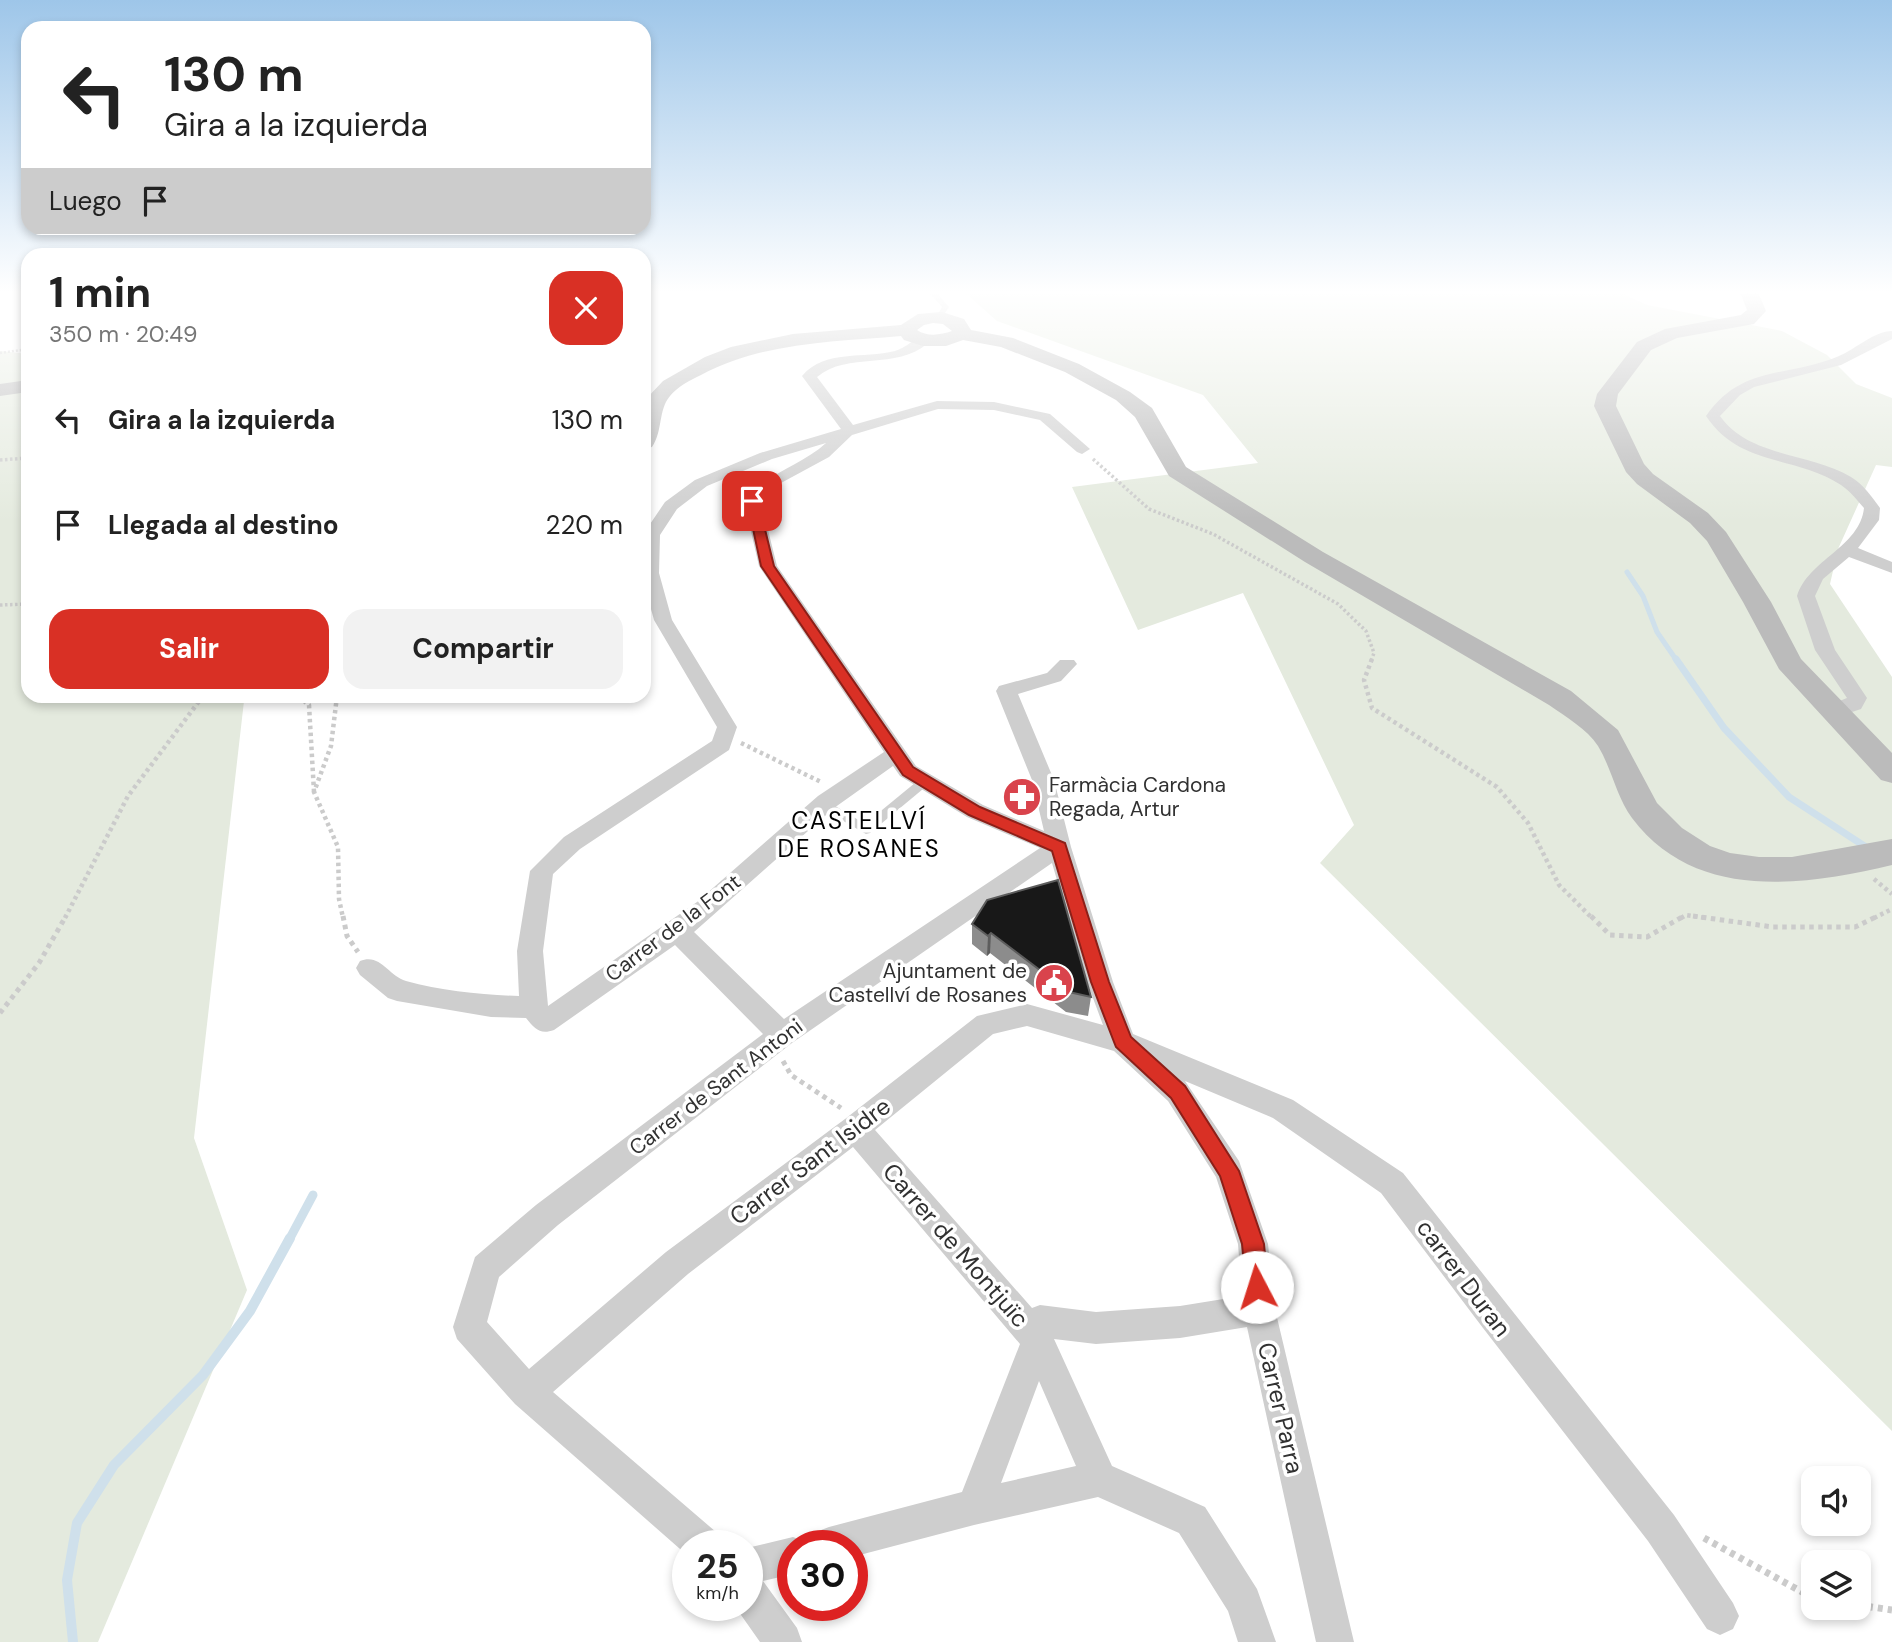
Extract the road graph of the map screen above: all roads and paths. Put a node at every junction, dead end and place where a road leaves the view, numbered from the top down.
1 (695, 369) edge
2 (822, 369) edge
3 (1073, 369) edge
4 (1627, 369) edge
5 (1804, 369) edge
6 (21, 387) edge
7 (0, 390) edge
8 (849, 430) junction
9 (651, 433) edge
10 (1082, 449) joint
11 (21, 458) edge
12 (0, 460) edge
13 (651, 535) edge
14 (1847, 550) junction
15 (1892, 568) edge
16 (651, 577) edge
17 (21, 604) edge
18 (0, 605) edge
19 (1068, 664) dead end
20 (198, 703) edge
21 (307, 703) edge
22 (336, 703) edge
23 (1833, 711) junction
24 (724, 735) junction
25 (897, 754) junction
26 (1892, 772) edge
27 (925, 781) junction
28 (314, 792) junction
29 (832, 798) junction
30 (1059, 847) junction
31 (1892, 852) edge
32 (1892, 909) edge
33 (677, 931) junction
34 (369, 968) joint
35 (0, 1013) edge
36 (539, 1015) junction
37 (782, 1035) junction
38 (1123, 1042) junction
39 (855, 1128) junction
40 (1259, 1309) junction
41 (1038, 1340) junction
42 (527, 1392) junction
43 (1099, 1479) junction
44 (974, 1507) junction
45 (686, 1530) edge
46 (1690, 1531) dead end
47 (868, 1535) edge
48 (1801, 1591) edge
49 (1871, 1607) edge
50 (1892, 1611) edge
51 (763, 1614) edge
52 (1720, 1616) dead end
53 (783, 1642) edge
54 (1257, 1642) edge
55 (1335, 1642) edge

1 - 9 street
2 - 8 street
3 - 31 street
4 - 23 street
5 - 14 street
6 - 7 street
8 - 10 street
8 - 13 street
8 - 25 street
10 - 32 path
11 - 12 path
14 - 15 street
14 - 23 street
16 - 24 street
17 - 18 path
19 - 30 street, Carrer Parra
20 - 35 path
21 - 28 path
22 - 28 path
23 - 26 street
24 - 29 path
24 - 36 street
25 - 27 street
25 - 29 street, Carrer de la Font
27 - 29 lane
27 - 30 street
28 - 34 path
29 - 33 street, Carrer de la Font
30 - 37 street, Carrer de Sant Antoni
30 - 38 street, Carrer Parra
33 - 36 street, Carrer de la Font
33 - 37 street
34 - 36 street
37 - 39 path
37 - 42 street, Carrer de Sant Antoni
38 - 39 street, Carrer Sant Isidre
38 - 40 street, Carrer Parra
38 - 52 street, carrer Duran
39 - 41 street, Carrer de Montjuïc
39 - 42 street, Carrer Sant Isidre
40 - 41 street, Carrer de Montjuïc
40 - 55 street, Carrer Parra
41 - 43 street
41 - 44 street
42 - 45 street
43 - 44 street
43 - 54 street
44 - 47 street
46 - 48 path
49 - 50 path
51 - 53 street

